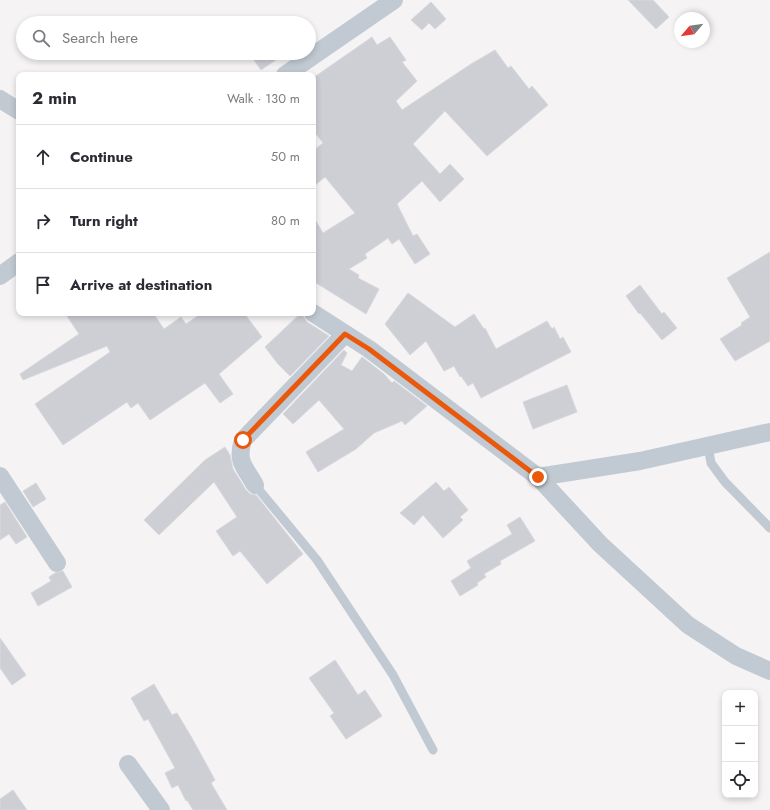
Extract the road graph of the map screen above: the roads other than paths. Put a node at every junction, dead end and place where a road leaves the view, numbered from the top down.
1 (394, 0) edge
2 (316, 54) edge
3 (307, 60) edge
4 (289, 72) edge
5 (0, 99) edge
6 (16, 109) edge
7 (16, 264) edge
8 (0, 276) edge
9 (316, 316) edge
10 (345, 334) junction
11 (770, 432) edge
12 (708, 446) junction
13 (0, 476) edge
14 (538, 477) junction
15 (255, 485) joint
16 (770, 528) edge
17 (58, 563) dead end
18 (770, 672) edge
19 (433, 750) dead end
20 (128, 764) dead end
21 (161, 810) edge

1 - 2 street
3 - 4 street
5 - 6 street
7 - 8 street
9 - 10 street
10 - 14 street
10 - 15 street
11 - 12 street
12 - 14 street
12 - 16 lane
13 - 17 street
14 - 18 street
15 - 19 lane
20 - 21 street

